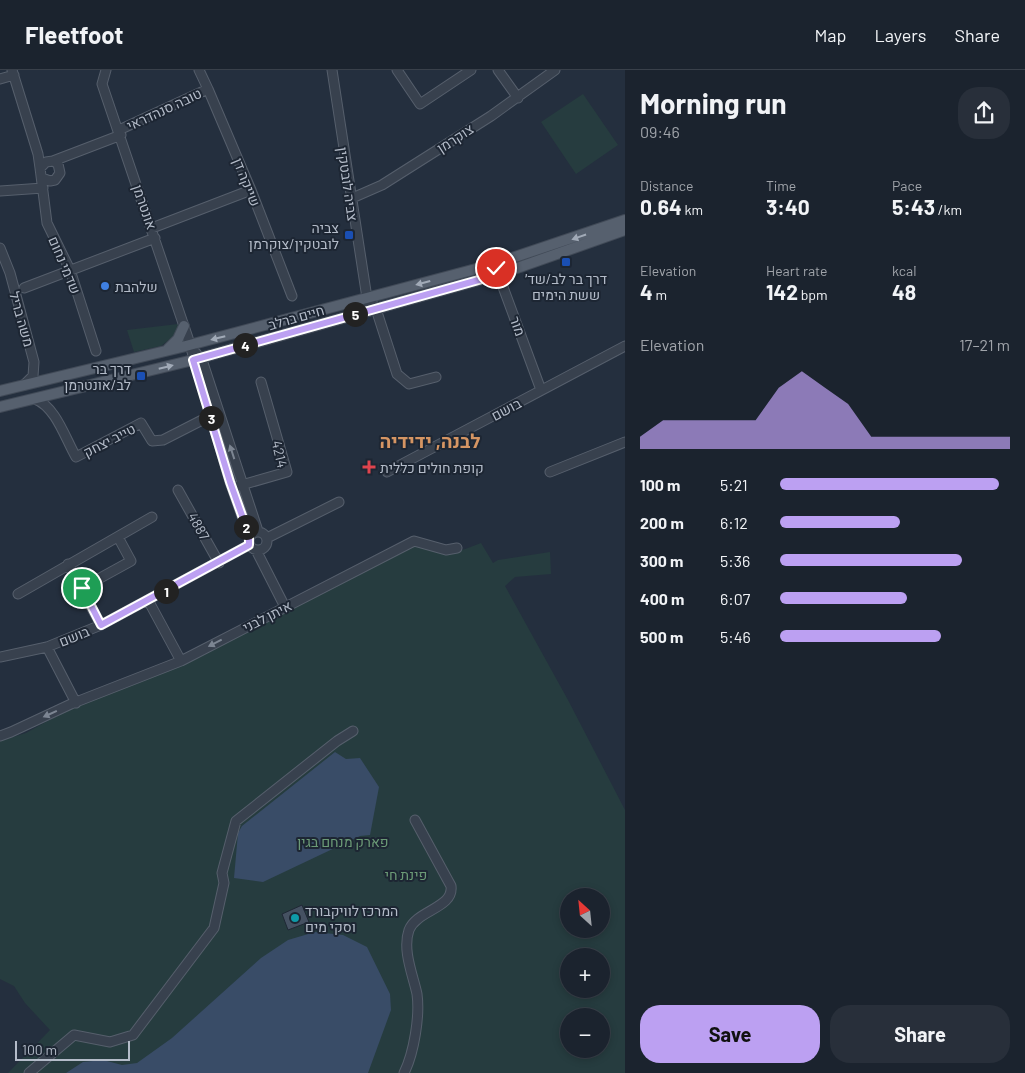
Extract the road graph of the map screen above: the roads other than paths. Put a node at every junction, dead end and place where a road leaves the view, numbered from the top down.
1 (106, 70) edge
2 (199, 70) edge
3 (332, 70) edge
4 (397, 70) edge
5 (472, 70) edge
6 (498, 70) edge
7 (555, 70) edge
8 (13, 72) edge
9 (0, 79) edge
10 (208, 89) junction
11 (518, 98) junction
12 (120, 133) junction
13 (52, 161) junction
14 (41, 173) junction
15 (43, 188) junction
16 (251, 190) junction
17 (0, 191) edge
18 (350, 199) junction
19 (625, 220) edge
20 (152, 228) junction
21 (625, 230) edge
22 (155, 238) junction
23 (0, 248) edge
24 (491, 265) junction
25 (70, 270) junction
26 (500, 274) junction
27 (24, 288) dead end
28 (292, 296) dead end
29 (366, 297) junction
30 (372, 310) junction
31 (184, 326) junction
32 (190, 345) junction
33 (625, 346) edge
34 (96, 351) dead end
35 (166, 351) junction
36 (197, 359) junction
37 (34, 362) junction
38 (436, 377) dead end
39 (52, 378) junction
40 (261, 382) dead end
41 (24, 385) junction
42 (541, 390) junction
43 (0, 391) edge
44 (54, 394) junction
45 (35, 399) junction
46 (0, 407) edge
47 (50, 409) junction
48 (210, 416) junction
49 (625, 442) edge
50 (387, 472) dead end
51 (550, 472) dead end
52 (242, 484) junction
53 (232, 488) junction
54 (178, 490) dead end
55 (339, 502) dead end
56 (152, 517) dead end
57 (258, 531) junction
58 (118, 536) junction
59 (267, 538) junction
60 (254, 545) junction
61 (456, 548) dead end
62 (219, 563) junction
63 (68, 564) junction
64 (82, 588) junction
65 (18, 594) dead end
66 (148, 600) junction
67 (287, 606) junction
68 (101, 625) junction
69 (47, 647) junction
70 (0, 657) edge
71 (181, 660) junction
72 (76, 703) junction
73 (353, 731) dead end
74 (0, 736) edge
75 (415, 820) dead end
76 (29, 1073) edge
77 (404, 1073) edge

1 - 12 street, אונטרמן
2 - 10 street, שייקה דן
3 - 18 street, צביה לובטקין
4 - 5 street
6 - 11 street
7 - 11 street, צוקרמן
8 - 9 street
8 - 14 street, שדמי נחום
10 - 12 street, טובה סנהדראי
10 - 16 street, שייקה דן
11 - 18 street, צוקרמן
12 - 13 street, טובה סנהדראי
12 - 20 street, אונטרמן
13 - 14 street
13 - 14 street
14 - 15 street, שדמי נחום
15 - 17 street
15 - 25 street, שדמי נחום
16 - 20 street
16 - 28 street, שייקה דן
18 - 29 street, צביה לובטקין
19 -> 24 main road, חיים ברלב
20 - 22 street, אונטרמן
21 - 26 main road, חיים ברלב
22 - 25 street
22 - 31 street, אונטרמן
23 - 37 street, משה בריל
24 - 26 street, מור
24 -> 29 main road, חיים ברלב
25 - 27 street
25 - 34 street, שדמי נחום
26 - 30 main road, חיים ברלב
26 - 42 street, מור
29 - 30 street, צביה לובטקין
29 -> 32 main road, חיים ברלב
30 - 36 main road, חיים ברלב
30 - 38 street, צביה לובטקין
31 - 32 street, אונטרמן
31 - 35 main road
32 - 35 main road, חיים ברלב
32 - 36 street, אונטרמן
33 - 42 street, בושם
35 - 39 main road, חיים ברלב
44 -> 36 main road, חיים ברלב
36 - 48 street
52 -> 36 street
37 - 39 street, משה בריל
37 - 41 street, משה בריל
39 - 41 main road, חיים ברלב
40 - 52 street, 4214
41 - 43 main road, חיים ברלב
42 - 50 street, בושם
44 - 45 main road, חיים ברלב
44 - 47 street
45 - 46 main road, חיים ברלב
45 - 47 street, טייב יצחק
47 - 48 street, טייב יצחק
48 - 53 street
49 - 51 street
52 - 53 street, 4214
52 - 57 street
53 - 60 street
54 - 62 street, 4887
55 - 59 street
56 - 58 street
57 - 59 street
57 - 60 street, בושם
58 - 63 street
58 - 64 street
59 - 60 street
60 - 62 street, בושם
60 - 67 street
61 - 67 street, איתן לבני
62 - 66 street, בושם
63 - 64 street
63 - 65 street
64 - 68 street
66 - 68 street, בושם
66 - 71 street
67 -> 71 street, איתן לבני
68 - 69 street, בושם
69 - 70 street, בושם
69 - 72 street
71 - 72 street, איתן לבני
72 -> 74 street, איתן לבני
73 - 76 street
75 - 77 street

